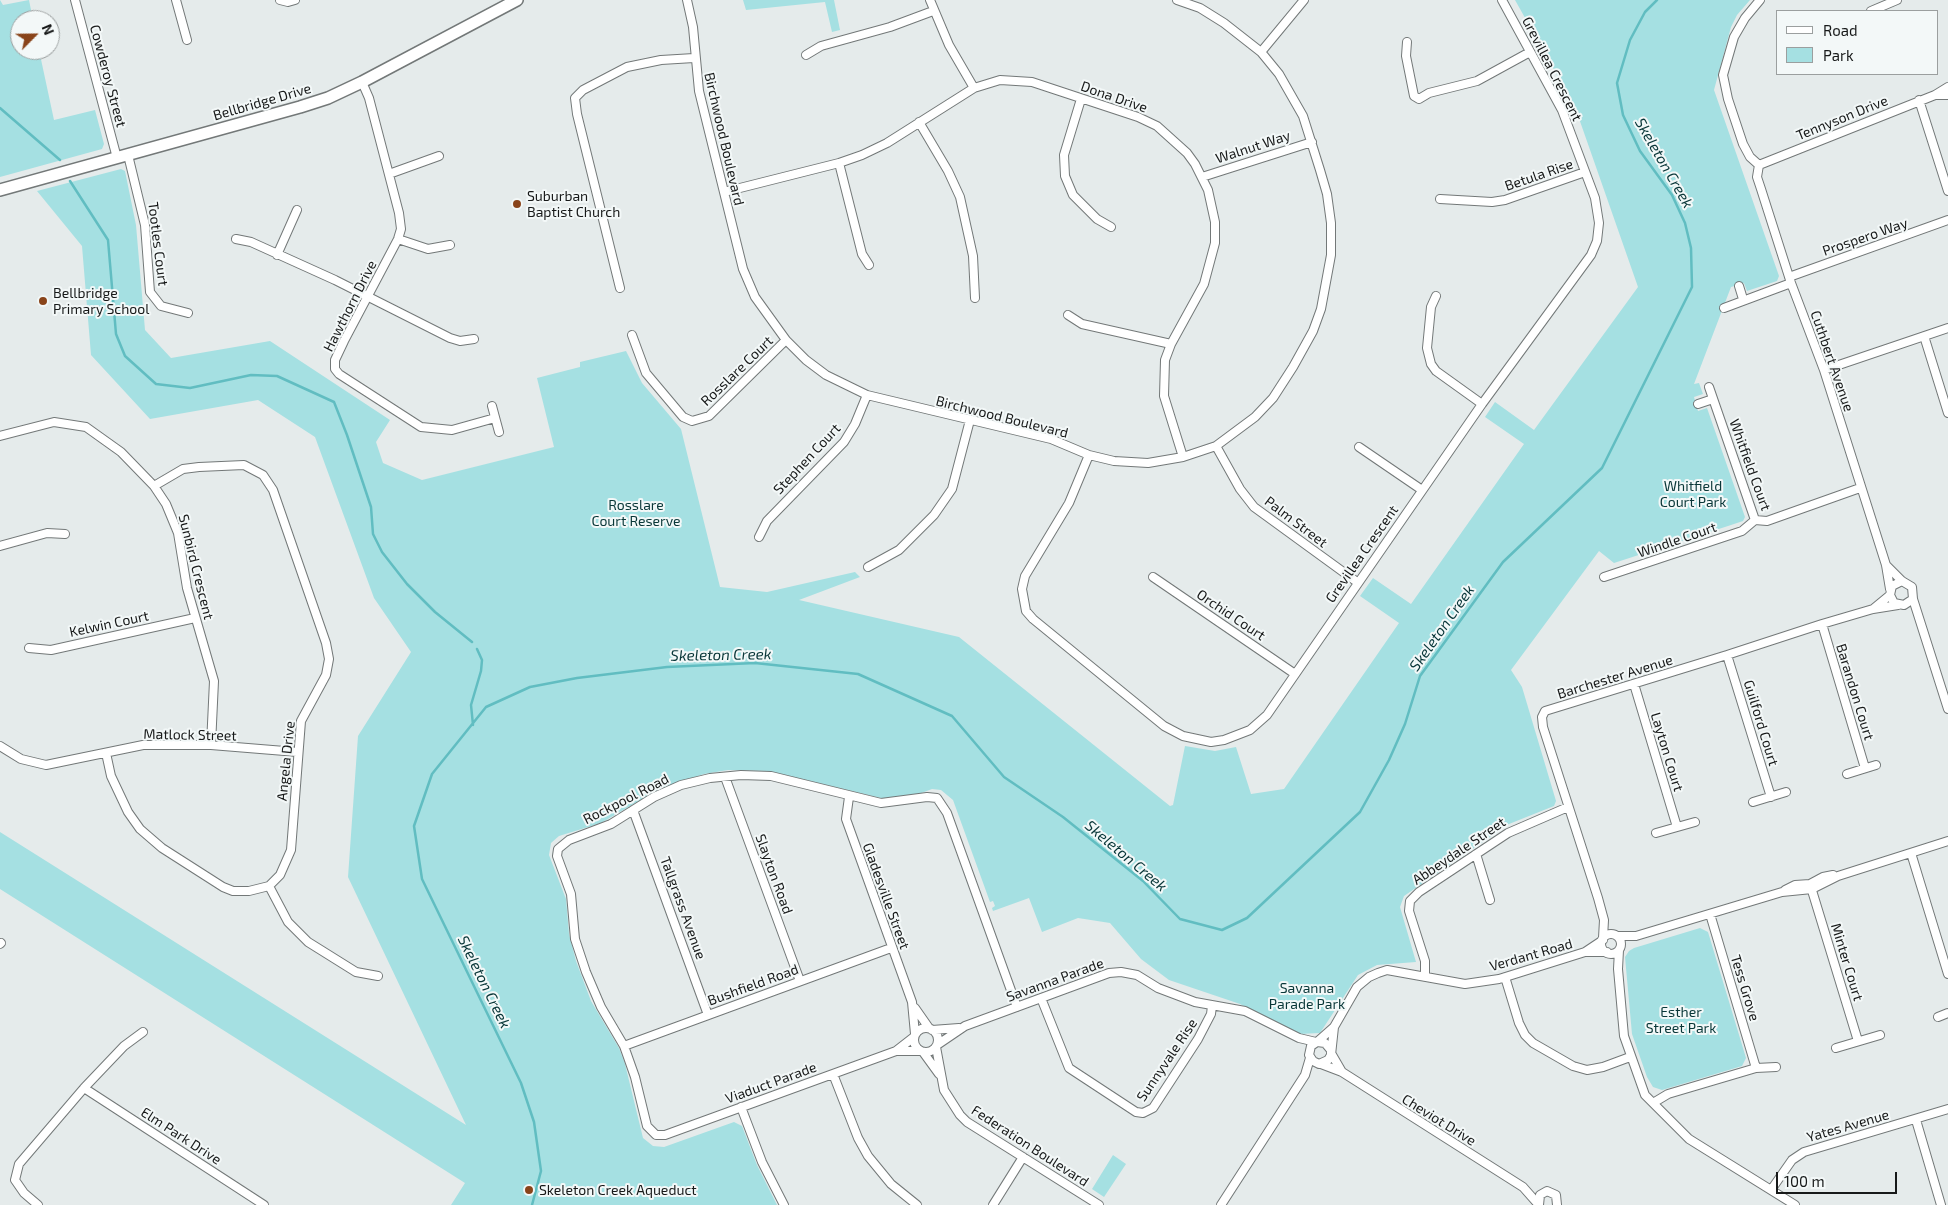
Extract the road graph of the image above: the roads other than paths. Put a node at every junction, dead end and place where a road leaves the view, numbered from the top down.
1 (75, 0) edge
2 (176, 0) edge
3 (295, 0) edge
4 (687, 0) edge
5 (930, 0) edge
6 (1178, 0) edge
7 (1304, 0) edge
8 (1502, 0) edge
9 (1760, 0) edge
10 (1897, 0) edge
11 (281, 1) edge
12 (510, 1) edge
13 (280, 10) dead end
14 (1873, 10) edge
15 (933, 12) junction
16 (187, 40) dead end
17 (1407, 42) dead end
18 (1261, 52) junction
19 (1530, 52) junction
20 (806, 55) dead end
21 (694, 58) junction
22 (362, 82) junction
23 (1948, 87) edge
24 (974, 88) junction
25 (567, 94) dead end
26 (1935, 95) junction
27 (1948, 95) edge
28 (575, 98) junction
29 (1081, 99) junction
30 (1919, 100) junction
31 (919, 122) junction
32 (1312, 142) junction
33 (439, 156) dead end
34 (123, 157) junction
35 (839, 163) junction
36 (1759, 165) junction
37 (1585, 172) junction
38 (389, 174) junction
39 (1202, 177) junction
40 (0, 190) edge
41 (1948, 191) edge
42 (724, 192) junction
43 (1440, 199) dead end
44 (297, 210) dead end
45 (1948, 220) edge
46 (1111, 226) dead end
47 (236, 239) dead end
48 (398, 239) junction
49 (450, 245) dead end
50 (277, 255) junction
51 (869, 265) dead end
52 (1790, 280) junction
53 (1739, 286) dead end
54 (620, 288) dead end
55 (1436, 296) dead end
56 (368, 297) junction
57 (975, 298) dead end
58 (1743, 299) junction
59 (1724, 308) dead end
60 (188, 313) dead end
61 (1068, 314) dead end
62 (1948, 328) edge
63 (632, 335) dead end
64 (1924, 336) junction
65 (474, 339) dead end
66 (786, 340) junction
67 (1171, 344) junction
68 (1824, 370) junction
69 (1708, 387) dead end
70 (867, 395) junction
71 (1713, 399) junction
72 (1482, 404) junction
73 (1698, 404) dead end
74 (492, 406) dead end
75 (1948, 413) edge
76 (495, 418) junction
77 (970, 420) junction
78 (499, 432) dead end
79 (0, 436) edge
80 (1216, 446) junction
81 (1359, 447) dead end
82 (1089, 455) junction
83 (1183, 457) junction
84 (154, 486) junction
85 (1860, 488) junction
86 (1422, 490) junction
87 (1755, 520) junction
88 (65, 534) dead end
89 (759, 536) dead end
90 (0, 546) edge
91 (1886, 565) junction
92 (868, 567) dead end
93 (1153, 577) dead end
94 (1604, 577) dead end
95 (1902, 581) junction
96 (1358, 582) junction
97 (1890, 592) junction
98 (1913, 599) junction
99 (1901, 605) junction
100 (1873, 609) junction
101 (195, 618) junction
102 (1919, 621) junction
103 (1822, 624) junction
104 (29, 648) dead end
105 (1727, 656) junction
106 (1295, 674) junction
107 (1634, 684) junction
108 (1948, 709) edge
109 (211, 745) junction
110 (0, 746) edge
111 (297, 752) junction
112 (106, 753) junction
113 (1876, 765) dead end
114 (1865, 768) junction
115 (1847, 774) dead end
116 (725, 777) junction
117 (1786, 792) dead end
118 (849, 797) junction
119 (1771, 797) junction
120 (1753, 802) dead end
121 (1568, 807) junction
122 (634, 810) junction
123 (1694, 822) dead end
124 (1677, 826) junction
125 (1656, 833) dead end
126 (1948, 841) edge
127 (1911, 853) junction
128 (1476, 854) junction
129 (269, 886) junction
130 (1811, 886) junction
131 (1490, 900) dead end
132 (1710, 914) junction
133 (1604, 920) junction
134 (1616, 936) junction
135 (1636, 936) junction
136 (1603, 939) junction
137 (891, 948) junction
138 (1620, 949) junction
139 (1585, 952) junction
140 (1608, 953) junction
141 (1618, 969) junction
142 (1948, 974) edge
143 (378, 976) dead end
144 (1425, 976) junction
145 (1505, 977) junction
146 (800, 981) junction
147 (1041, 998) junction
148 (912, 1002) junction
149 (1017, 1006) junction
150 (1212, 1006) junction
151 (1948, 1014) edge
152 (708, 1015) junction
153 (1938, 1017) dead end
154 (959, 1028) junction
155 (1334, 1028) junction
156 (930, 1029) junction
157 (142, 1032) dead end
158 (1880, 1035) dead end
159 (914, 1036) junction
160 (1299, 1038) junction
161 (1858, 1041) junction
162 (1316, 1042) junction
163 (624, 1046) junction
164 (936, 1046) junction
165 (1836, 1048) dead end
166 (896, 1051) junction
167 (1330, 1051) junction
168 (922, 1052) junction
169 (1310, 1055) junction
170 (1630, 1056) junction
171 (1320, 1064) junction
172 (1776, 1067) dead end
173 (1756, 1068) junction
174 (1342, 1072) junction
175 (833, 1074) junction
176 (1304, 1075) junction
177 (940, 1076) junction
178 (84, 1088) junction
179 (1653, 1103) junction
180 (741, 1107) junction
181 (1948, 1109) edge
182 (1916, 1120) junction
183 (655, 1134) joint
184 (1024, 1157) junction
185 (1524, 1187) junction
186 (1771, 1190) junction
187 (1546, 1191) junction
188 (1557, 1201) edge
189 (1539, 1204) edge
190 (38, 1205) edge
191 (264, 1205) edge
192 (784, 1205) edge
193 (917, 1205) edge
194 (993, 1205) edge
195 (1099, 1205) edge
196 (1221, 1205) edge
197 (1563, 1205) edge
198 (1795, 1205) edge
199 (1941, 1205) edge

1 - 34 street, Cowderoy Street
2 - 16 street
3 - 11 street
4 - 21 street, Birchwood Boulevard
5 - 15 street
6 - 18 street, Birchwood Boulevard
7 - 18 street
8 - 19 street, Grevillea Crescent
9 - 36 street
10 - 14 street
11 - 13 street
12 - 22 street, Bellbridge Drive
15 - 20 street
15 - 24 street
17 - 19 street
18 - 32 street, Birchwood Boulevard
19 - 37 street, Grevillea Crescent
21 - 28 street
21 - 42 street, Birchwood Boulevard
22 - 34 street, Bellbridge Drive
22 - 38 street, Hawthorn Drive
23 - 26 street, Tennyson Drive
24 - 29 street, Dona Drive
24 - 31 street, Dona Drive
25 - 28 street
26 - 27 street, Tennyson Drive
26 - 30 street, Tennyson Drive
28 - 54 street
29 - 39 street, Dona Drive
29 - 46 street
30 - 36 street, Tennyson Drive
30 - 41 street
31 - 35 street, Dona Drive
31 - 57 street
32 - 39 street, Walnut Way
32 - 80 street, Birchwood Boulevard
33 - 38 street
34 - 40 street, Bellbridge Drive
34 - 60 street, Tootles Court
35 - 42 street, Dona Drive
35 - 51 street
36 - 52 street, Cuthbert Avenue
37 - 43 street, Betula Rise
37 - 72 street, Grevillea Crescent
38 - 48 street, Hawthorn Drive
39 - 67 street, Dona Drive
42 - 66 street, Birchwood Boulevard
44 - 50 street
45 - 52 street, Prospero Way
47 - 50 street
48 - 49 street
48 - 56 street, Hawthorn Drive
50 - 56 street
52 - 58 street, Prospero Way
52 - 68 street, Cuthbert Avenue
53 - 58 street
55 - 72 street
56 - 65 street
56 - 76 street, Hawthorn Drive
58 - 59 street, Prospero Way
61 - 67 street
62 - 64 street
63 - 66 street, Rosslare Court
64 - 68 street
64 - 75 street
66 - 70 street, Birchwood Boulevard
67 - 83 street, Dona Drive
68 - 85 street, Cuthbert Avenue
69 - 71 street, Whitfield Court
70 - 77 street, Birchwood Boulevard
70 - 89 street, Stephen Court
71 - 73 street
71 - 87 street, Whitfield Court
72 - 86 street, Grevillea Crescent
74 - 76 street
76 - 78 street
77 - 82 street, Birchwood Boulevard
77 - 92 street
79 - 84 street, Sunbird Crescent
80 - 83 street, Birchwood Boulevard
80 - 96 street, Palm Street
81 - 86 street
82 - 83 street, Birchwood Boulevard
82 - 106 street, Grevillea Crescent
84 - 101 street, Sunbird Crescent
84 - 111 street, Angela Drive
85 - 87 street, Whitfield Court
85 - 91 street, Cuthbert Avenue
86 - 96 street, Grevillea Crescent
87 - 94 street, Windle Court
88 - 90 street
91 - 95 street, Cuthbert Avenue
91 - 97 street, Cuthbert Avenue
93 - 106 street, Orchid Court
95 - 97 street
95 - 98 street
96 - 106 street, Grevillea Crescent
97 - 99 street
97 - 100 street, Barchester Avenue
98 - 99 street
98 - 102 street
99 - 100 street, Barchester Avenue
99 - 102 street
100 - 103 street, Barchester Avenue
101 - 104 street, Kelwin Court
101 - 109 street, Sunbird Crescent
102 - 108 street
103 - 105 street, Barchester Avenue
103 - 114 street, Barandon Court
105 - 107 street, Barchester Avenue
105 - 119 street, Guilford Court
107 - 121 street, Barchester Avenue
107 - 124 street, Layton Court
109 - 111 street, Matlock Street
109 - 112 street, Matlock Street
110 - 112 street, Matlock Street
111 - 129 street, Angela Drive
112 - 129 street
113 - 114 street
114 - 115 street
116 - 118 street, Rockpool Road
116 - 122 street, Rockpool Road
116 - 146 street, Slayton Road
117 - 119 street
118 - 137 street, Gladesville Street
118 - 149 street, Rockpool Road
119 - 120 street
121 - 128 street, Abbeydale Street
121 - 133 street, Barchester Avenue
122 - 152 street, Tallgrass Avenue
122 - 163 street, Rockpool Road
123 - 124 street
124 - 125 street
126 - 127 street
127 - 130 street
127 - 142 street
128 - 131 street
128 - 144 street, Abbeydale Street
129 - 143 street
130 - 132 street
130 - 161 street, Minter Court
132 - 135 street
132 - 173 street, Tess Grove
133 - 134 street, Barchester Avenue
133 - 136 street, Barchester Avenue
134 - 135 street
134 - 136 street
134 - 138 street
135 - 138 street
136 - 139 street, Verdant Road
136 - 140 street
137 - 146 street, Bushfield Road
137 - 148 street, Gladesville Street
138 - 140 street
138 - 141 street
139 - 140 street, Verdant Road
139 - 145 street, Verdant Road
140 - 141 street
141 - 170 street
144 - 145 street, Verdant Road
144 - 155 street, Verdant Road
145 - 170 street
146 - 152 street, Bushfield Road
147 - 149 street, Savanna Parade
147 - 150 street, Savanna Parade
147 - 150 street, Sunnyvale Rise
148 - 156 street, Gladesville Street
148 - 159 street, Gladesville Street
149 - 154 street, Savanna Parade
150 - 160 street, Savanna Parade
151 - 153 street
152 - 163 street, Bushfield Road
154 - 156 street, Savanna Parade
154 - 164 street, Savanna Parade
155 - 162 street, Verdant Road
155 - 167 street, Verdant Road
156 - 159 street
156 - 164 street
157 - 178 street
158 - 161 street
159 - 166 street, Viaduct Parade
159 - 168 street
160 - 162 street, Savanna Parade
160 - 169 street, Savanna Parade
161 - 165 street
162 - 167 street
162 - 169 street
163 - 183 street, Rockpool Road
164 - 168 street
164 - 177 street, Federation Boulevard
166 - 168 street, Viaduct Parade
166 - 175 street, Viaduct Parade
167 - 171 street
167 - 174 street, Cheviot Drive
168 - 177 street, Federation Boulevard
169 - 171 street
169 - 176 street
170 - 179 street
171 - 174 street, Cheviot Drive
171 - 176 street
172 - 173 street
173 - 179 street
174 - 185 street, Cheviot Drive
175 - 180 street, Viaduct Parade
175 - 193 street
176 - 196 street
177 - 184 street, Federation Boulevard
178 - 190 street
178 - 191 street, Elm Park Drive
179 - 186 street
180 - 183 street, Viaduct Parade
180 - 192 street
181 - 182 street, Yates Avenue
182 - 186 street, Yates Avenue
182 - 199 street
184 - 194 street
184 - 195 street, Federation Boulevard
185 - 187 street, Cheviot Drive
185 - 189 street, Cheviot Drive
186 - 198 street
187 - 188 street, Cheviot Drive
187 - 189 street
188 - 197 street

